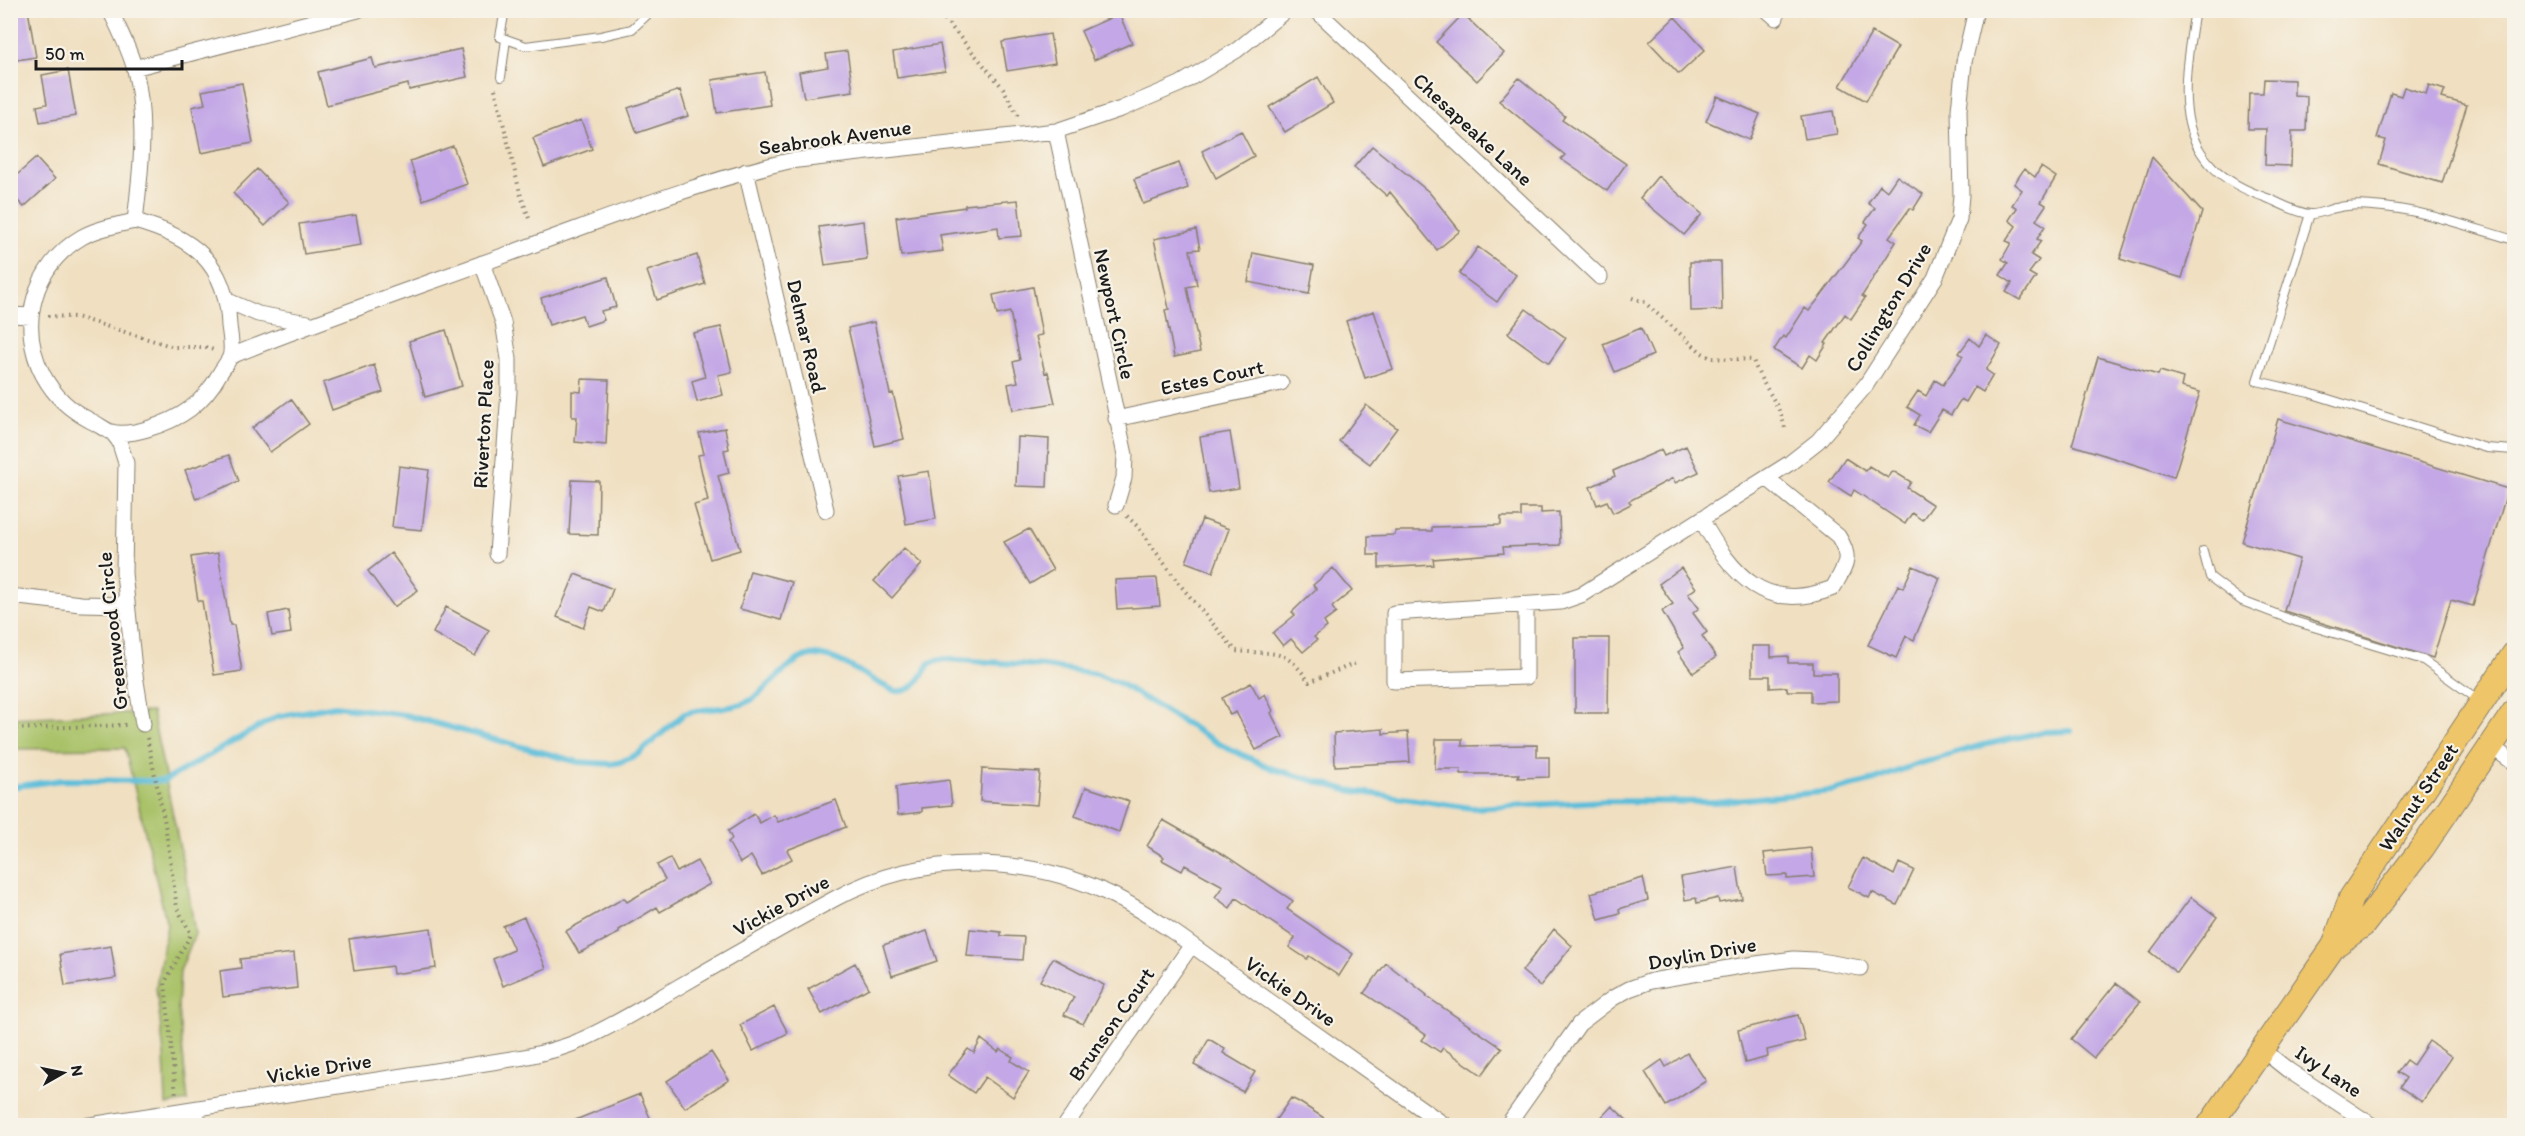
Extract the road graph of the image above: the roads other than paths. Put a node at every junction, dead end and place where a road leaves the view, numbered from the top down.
1 (110, 10) edge
2 (358, 10) edge
3 (508, 10) edge
4 (648, 10) edge
5 (1286, 10) edge
6 (1316, 10) edge
7 (1976, 10) edge
8 (2195, 10) edge
9 (506, 39) junction
10 (134, 68) junction
11 (501, 77) dead end
12 (1056, 131) junction
13 (746, 171) junction
14 (2310, 214) junction
15 (135, 221) junction
16 (2514, 240) edge
17 (482, 263) junction
18 (1600, 277) dead end
19 (228, 301) junction
20 (10, 315) edge
21 (39, 316) junction
22 (311, 323) junction
23 (225, 354) junction
24 (1281, 383) dead end
25 (1116, 418) junction
26 (140, 431) junction
27 (112, 432) junction
28 (2514, 450) edge
29 (126, 462) junction
30 (1768, 479) junction
31 (1116, 505) road end
32 (826, 510) dead end
33 (1701, 519) junction
34 (2204, 551) dead end
35 (497, 554) dead end
36 (10, 596) edge
37 (126, 605) junction
38 (1526, 605) junction
39 (2514, 654) edge
40 (2481, 702) junction
41 (2514, 712) edge
42 (143, 724) road end
43 (2491, 746) junction
44 (2514, 763) edge
45 (1191, 946) junction
46 (2334, 946) junction
47 (1860, 968) dead end
48 (2263, 1050) junction
49 (196, 1110) junction
50 (84, 1125) edge
51 (198, 1125) edge
52 (1065, 1125) edge
53 (1446, 1125) edge
54 (1507, 1125) edge
55 (2209, 1125) edge
56 (2373, 1125) edge

1 - 10 street
2 - 10 street
3 - 9 lane
4 - 9 lane
5 - 12 street, Seabrook Avenue
6 - 18 street, Chesapeake Lane
7 - 30 street, Collington Drive
8 - 14 lane
9 - 11 lane
10 - 15 street
12 - 13 street, Seabrook Avenue
12 - 25 street, Newport Circle
13 - 17 street, Seabrook Avenue
13 - 32 street, Delmar Road
14 - 16 lane
14 - 28 lane
15 - 19 street
15 - 21 street
17 - 22 street, Seabrook Avenue
17 - 35 street, Riverton Place
19 - 22 street, Seabrook Avenue
19 - 23 street
20 - 21 street
21 - 27 street
22 - 23 street, Seabrook Avenue
23 - 26 street
24 - 25 street, Estes Court
25 - 31 street, Newport Circle
26 - 27 street
26 - 29 street, Greenwood Circle
27 - 29 street, Greenwood Circle
29 - 37 street, Greenwood Circle
30 - 33 street, Collington Drive
30 - 33 street
33 - 38 street, Collington Drive
34 - 40 lane
36 - 37 street
37 - 42 street, Greenwood Circle
38 - 38 street, Collington Drive
39 - 40 main road, Walnut Street
40 - 46 main road, Walnut Street
41 - 43 main road, Walnut Street
43 - 44 street
43 - 46 main road, Walnut Street
45 - 49 street, Vickie Drive
45 - 52 street, Brunson Court
45 - 53 street, Vickie Drive
46 - 48 main road, Walnut Street
47 - 54 street, Doylin Drive
48 - 55 main road, Walnut Street
48 - 56 street, Ivy Lane
49 - 50 street, Vickie Drive
49 - 51 street

